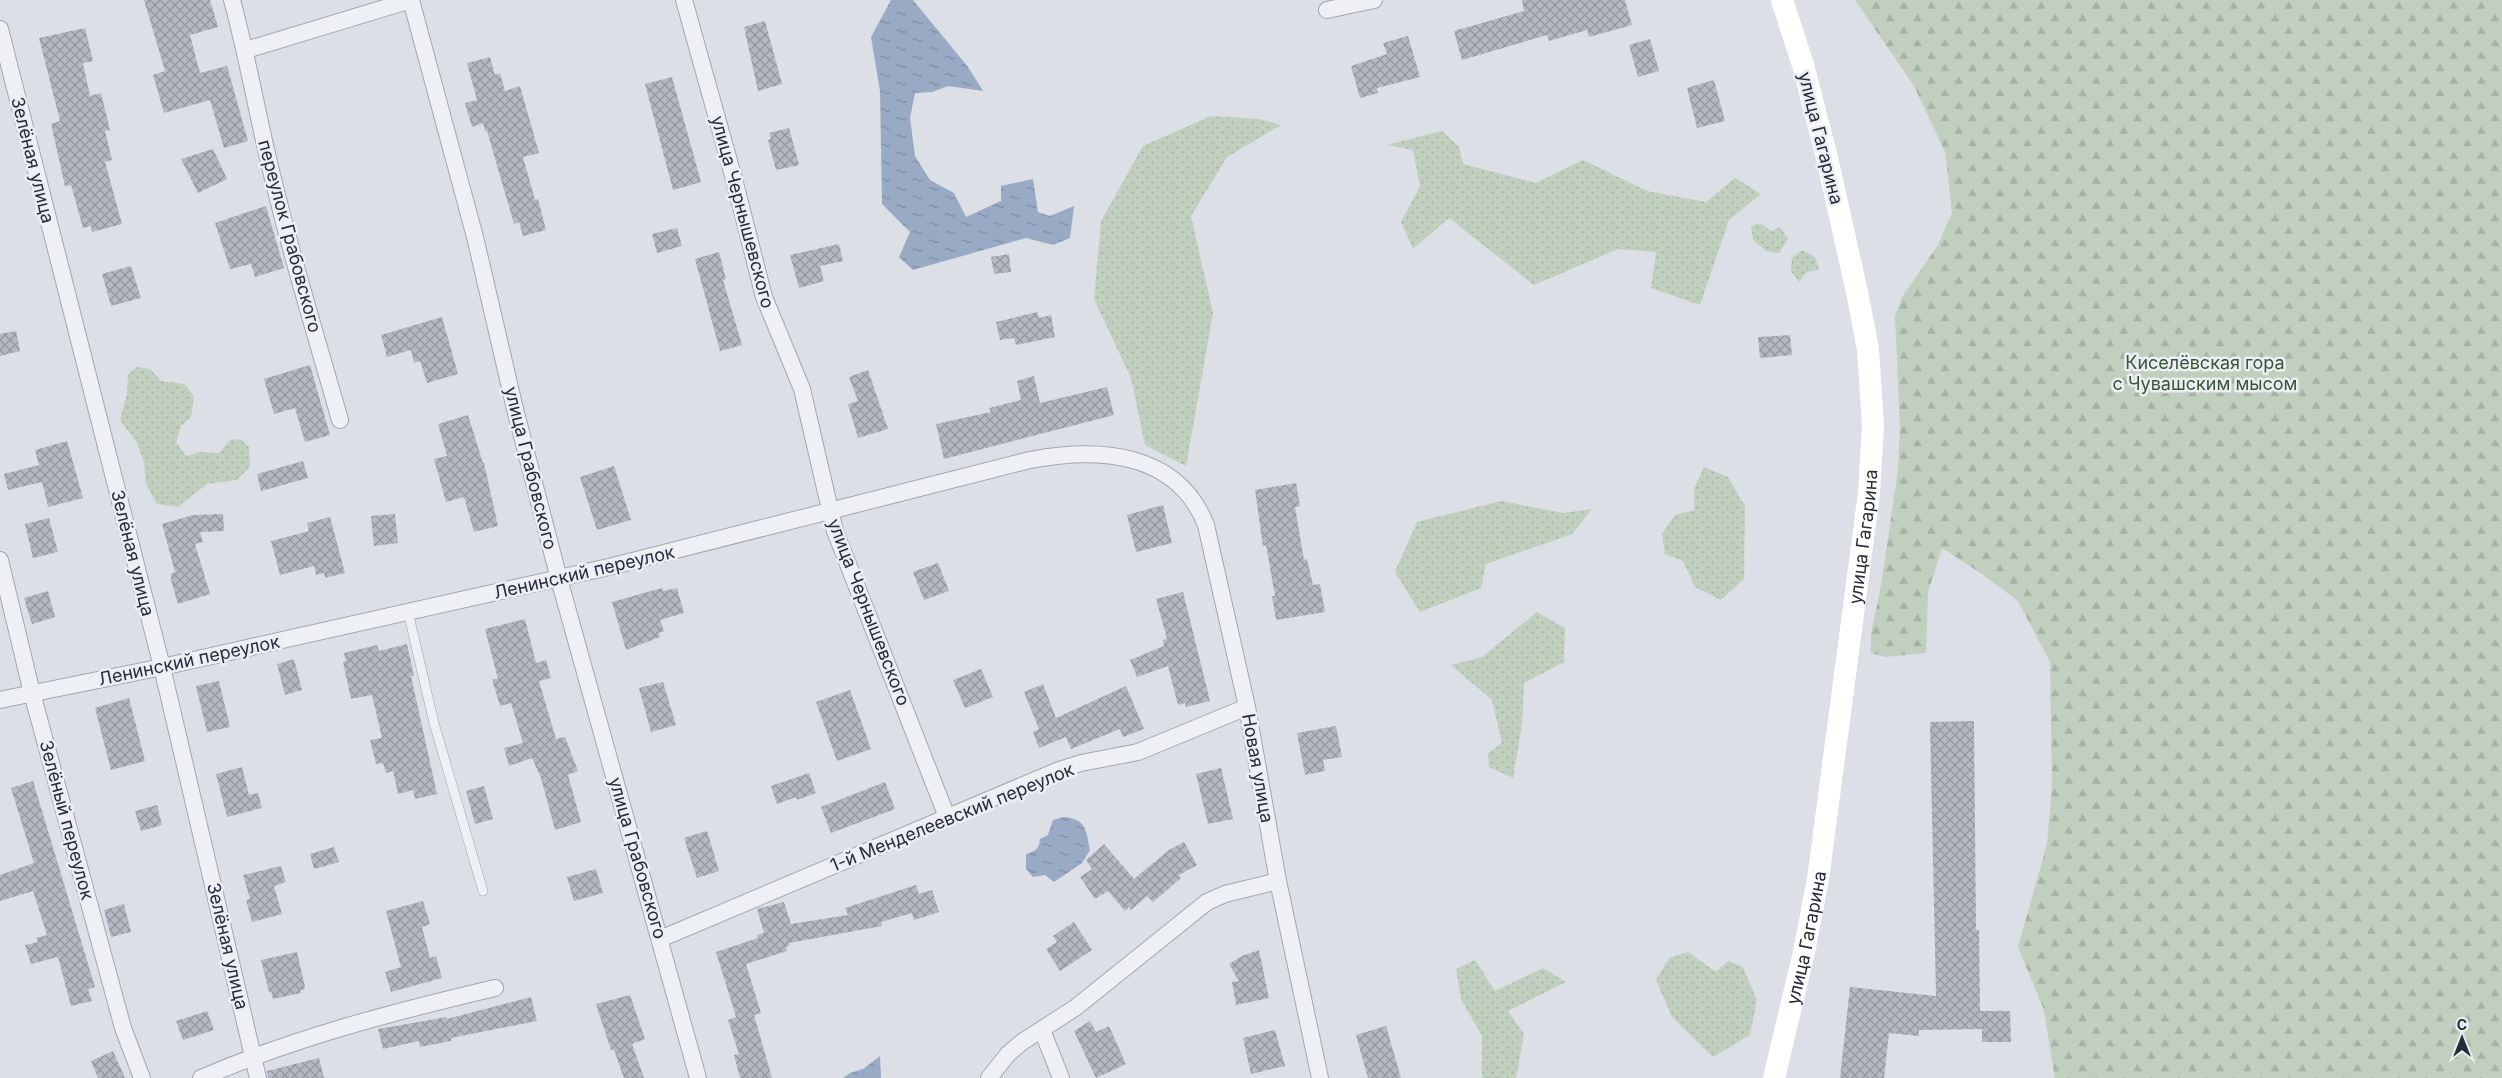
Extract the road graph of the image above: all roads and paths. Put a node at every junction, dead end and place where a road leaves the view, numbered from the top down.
1 (232, 0) edge
2 (411, 0) edge
3 (684, 0) edge
4 (1374, 0) edge
5 (1782, 0) edge
6 (1327, 10) dead end
7 (0, 30) edge
8 (246, 50) junction
9 (340, 420) dead end
10 (1165, 473) joint
11 (830, 512) junction
12 (0, 560) edge
13 (559, 578) junction
14 (408, 612) junction
15 (162, 667) junction
16 (32, 693) junction
17 (0, 700) edge
18 (1247, 707) junction
19 (947, 817) junction
20 (1278, 881) junction
21 (483, 892) dead end
22 (660, 939) junction
23 (494, 988) dead end
24 (1042, 1030) junction
25 (253, 1056) junction
26 (142, 1078) edge
27 (201, 1078) edge
28 (258, 1078) edge
29 (698, 1078) edge
30 (989, 1078) edge
31 (1061, 1078) edge
32 (1320, 1078) edge
33 (1774, 1078) edge

1 - 8 street, переулок Грабовского
2 - 8 street
2 - 13 street, улица Грабовского
3 - 11 street, улица Чернышевского
4 - 6 street
5 - 33 main road, улица Гагарина
7 - 15 street, Зелёная улица
8 - 9 street, переулок Грабовского
10 - 11 street, Ленинский переулок
10 - 18 street, Новая улица
11 - 13 street, Ленинский переулок
11 - 19 street, улица Чернышевского
12 - 16 street, Зелёный переулок
13 - 14 street, Ленинский переулок
13 - 22 street, улица Грабовского
14 - 15 street, Ленинский переулок
14 - 21 lane
15 - 16 street, Ленинский переулок
15 - 25 street, Зелёная улица
16 - 17 street, Ленинский переулок
16 - 26 street, Зелёный переулок
18 - 19 street, 1-й Менделеевский переулок
18 - 20 street, Новая улица
19 - 22 street, 1-й Менделеевский переулок
20 - 24 street
20 - 32 street, Новая улица
22 - 29 street, улица Грабовского
23 - 25 street
24 - 30 street
24 - 31 street
25 - 27 street
25 - 28 street, Зелёная улица

